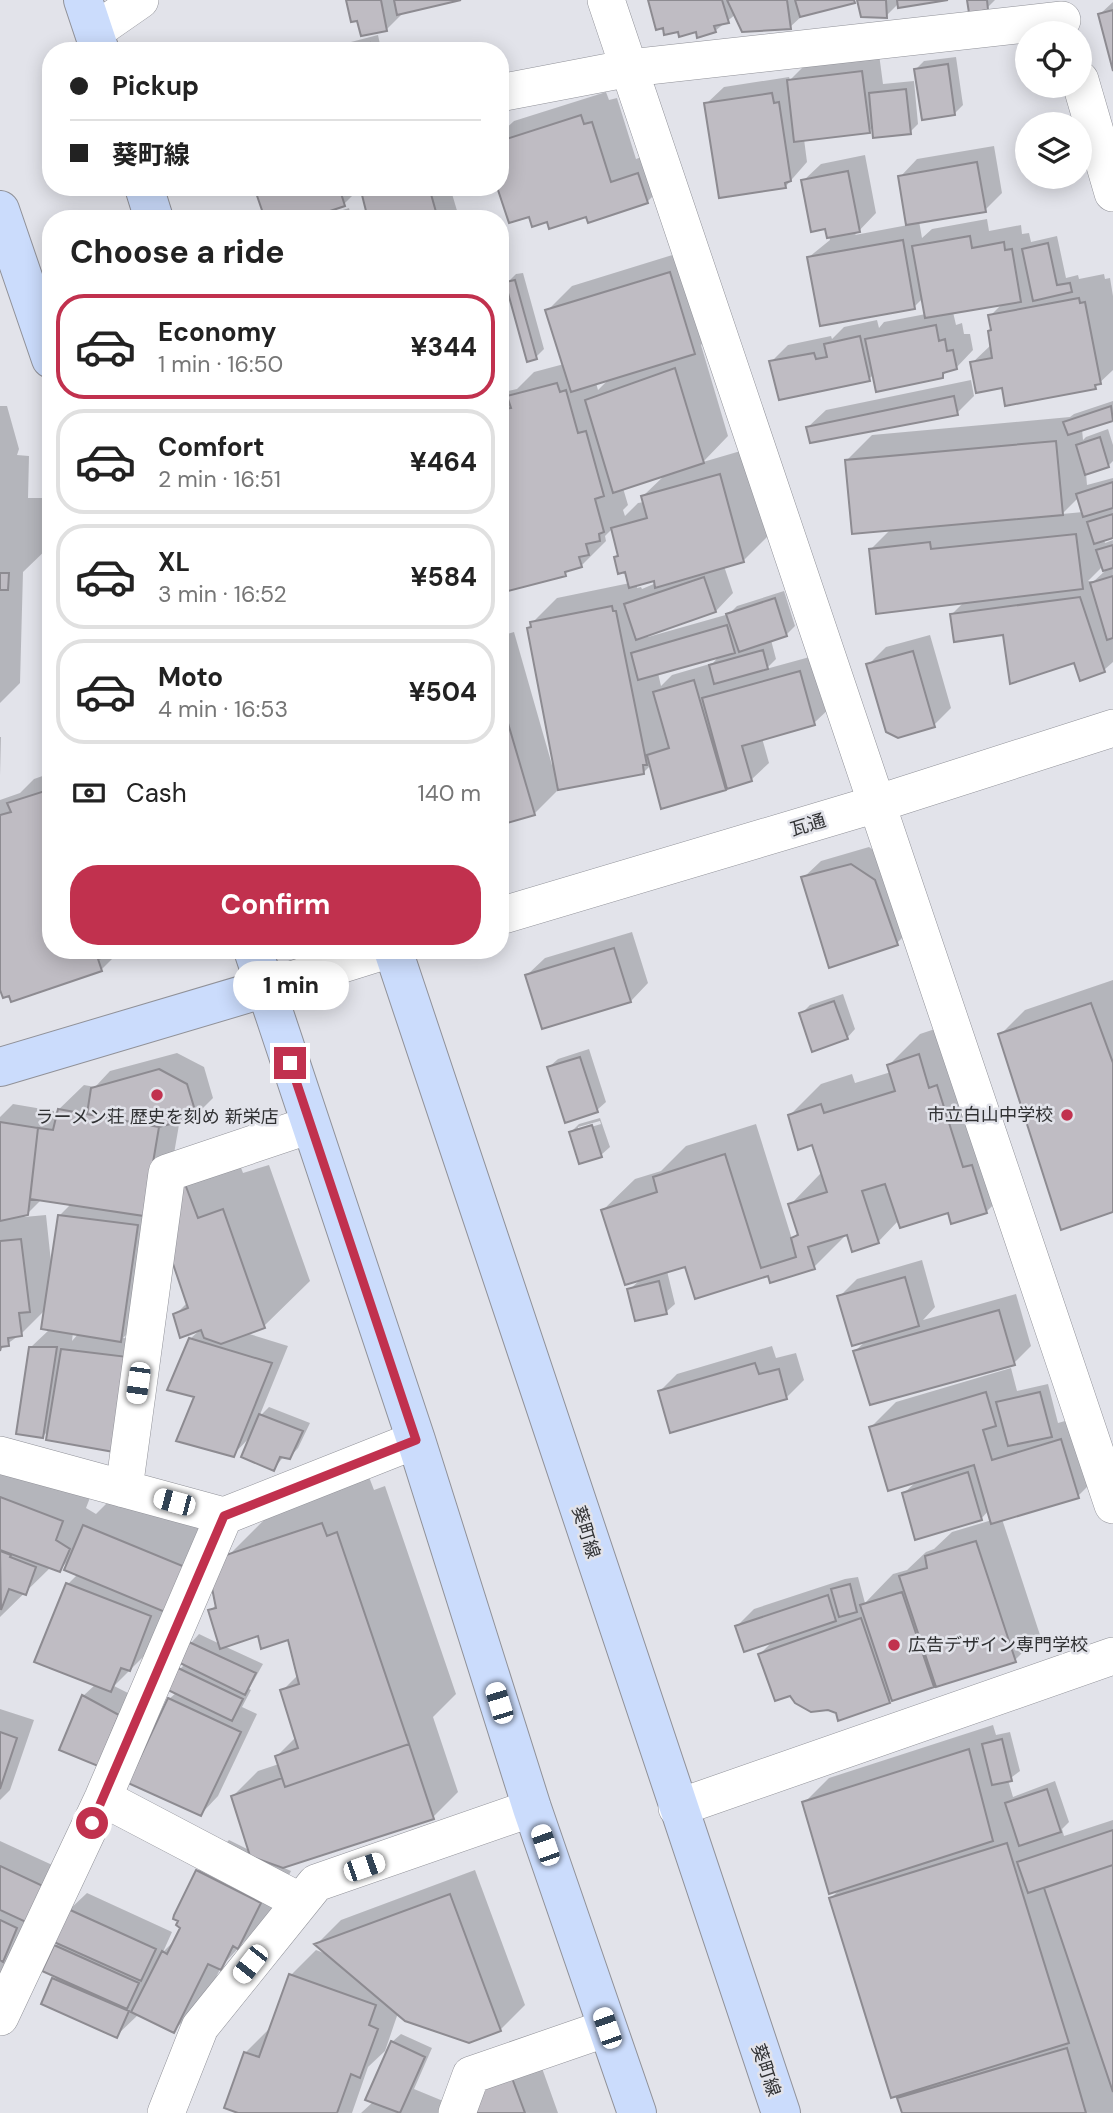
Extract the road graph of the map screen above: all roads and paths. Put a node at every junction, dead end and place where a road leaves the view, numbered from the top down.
1 (120, 0) edge
2 (140, 0) edge
3 (606, 0) edge
4 (1062, 18) edge
5 (92, 28) edge
6 (630, 68) junction
7 (509, 91) edge
8 (1085, 98) edge
9 (1113, 193) edge
10 (0, 210) edge
11 (42, 333) edge
12 (1113, 728) edge
13 (876, 804) junction
14 (509, 913) edge
15 (256, 959) edge
16 (358, 959) edge
17 (396, 959) edge
18 (266, 988) junction
19 (0, 1067) edge
20 (310, 1125) junction
21 (416, 1440) junction
22 (0, 1455) edge
23 (124, 1489) junction
24 (1113, 1505) edge
25 (224, 1516) junction
26 (1113, 1657) edge
27 (103, 1798) junction
28 (533, 1808) junction
29 (677, 1808) junction
30 (299, 1901) junction
31 (0, 2017) edge
32 (607, 2028) junction
33 (166, 2113) edge
34 (457, 2113) edge
35 (637, 2113) edge
36 (781, 2113) edge

1 - 5 street
2 - 5 street
3 - 6 street
4 - 6 street
6 - 7 street
6 - 13 street
8 - 9 street
10 - 11 street
12 - 13 street, 瓦通
13 - 14 street, 瓦通
13 - 24 street
15 - 18 street
16 - 18 street
17 - 29 street, 葵町線
18 - 19 street
18 - 20 street
20 - 21 street
20 - 23 street
21 - 25 street
21 - 28 street
22 - 23 street
23 - 25 street
25 - 27 street
26 - 29 street
27 - 30 street
27 - 31 street
28 - 30 street
28 - 32 street
29 - 36 street, 葵町線
30 - 33 street
32 - 34 street
32 - 35 street

